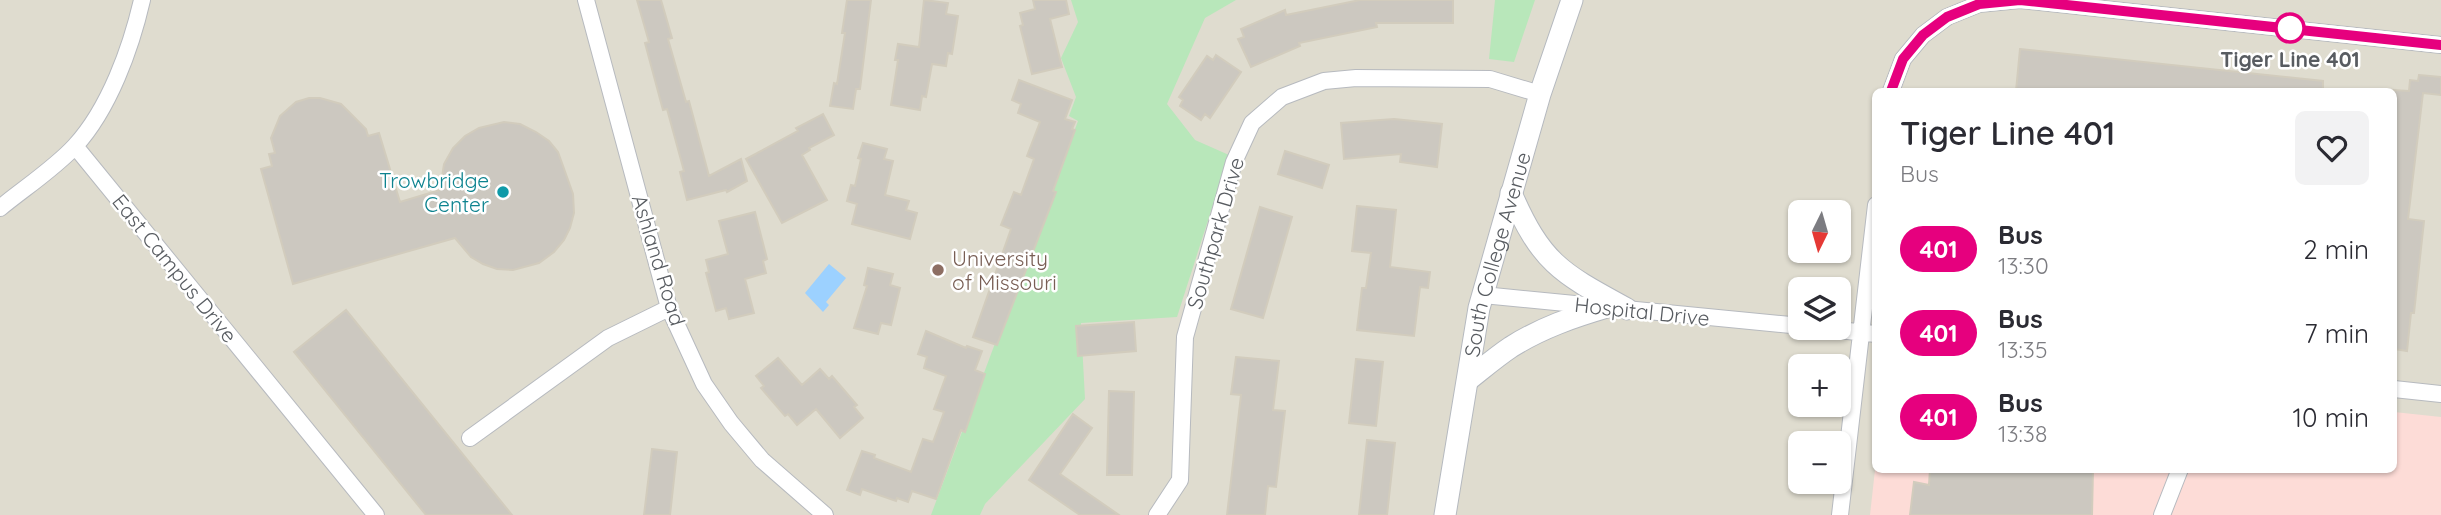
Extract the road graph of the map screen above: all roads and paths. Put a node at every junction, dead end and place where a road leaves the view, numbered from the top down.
1 (142, 0) edge
2 (586, 0) edge
3 (1572, 0) edge
4 (2441, 45) edge
5 (1892, 88) edge
6 (1540, 94) junction
7 (75, 146) junction
8 (1511, 193) junction
9 (0, 208) edge
10 (1872, 278) edge
11 (1483, 295) junction
12 (669, 308) junction
13 (1617, 308) junction
14 (1788, 325) edge
15 (1851, 331) edge
16 (1869, 333) edge
17 (1468, 380) junction
18 (2397, 389) edge
19 (2441, 394) edge
20 (470, 439) dead end
21 (2178, 473) edge
22 (376, 515) edge
23 (825, 515) edge
24 (1157, 515) edge
25 (1445, 515) edge
26 (1840, 515) edge
27 (2162, 515) edge

1 - 7 street
2 - 12 street, Ashland Road
3 - 6 main road, South College Avenue
4 - 5 street
6 - 8 main road, South College Avenue
6 - 24 street, Southpark Drive
7 - 9 street
7 - 22 street, East Campus Drive
8 - 11 main road, South College Avenue
8 - 13 main road
10 - 16 street
11 - 13 street, Hospital Drive
11 - 17 main road, South College Avenue
12 - 20 street
12 - 23 street, Ashland Road
13 - 14 street, Hospital Drive
13 - 17 main road
15 - 16 street
16 - 26 street
17 - 25 main road, South College Avenue
18 - 19 street
21 - 27 street

